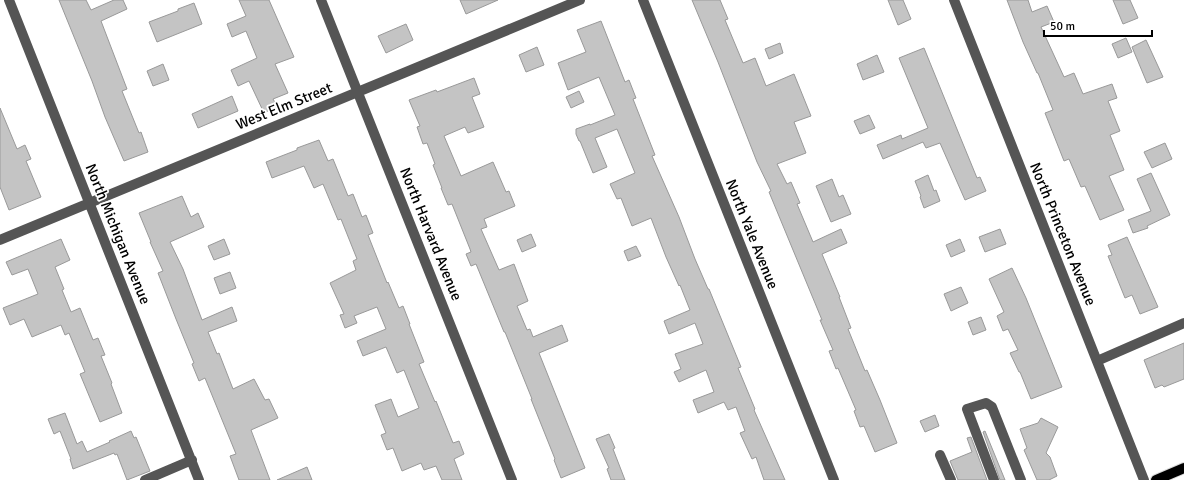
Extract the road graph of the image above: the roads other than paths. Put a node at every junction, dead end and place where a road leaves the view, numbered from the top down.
1 (9, 0) edge
2 (321, 0) edge
3 (580, 0) edge
4 (643, 0) edge
5 (954, 0) edge
6 (358, 92) junction
7 (90, 202) junction
8 (0, 240) edge
9 (1184, 323) edge
10 (1097, 361) junction
11 (940, 455) dead end
12 (192, 460) junction
13 (1184, 468) edge
14 (145, 480) edge
15 (199, 480) edge
16 (512, 480) edge
17 (834, 480) edge
18 (951, 480) edge
19 (994, 480) edge
20 (1021, 480) edge
21 (1144, 480) edge
22 (1156, 480) edge

1 - 7 street, North Michigan Avenue
2 - 6 street, North Harvard Avenue
3 - 6 street, West Elm Street
4 - 17 street, North Yale Avenue
5 - 10 street, North Princeton Avenue
6 - 7 street, West Elm Street
6 - 16 street, North Harvard Avenue
7 - 8 street, West Elm Street
7 - 12 street, North Michigan Avenue
9 - 10 street
10 - 21 street, North Princeton Avenue
11 - 18 street
12 - 14 street
12 - 15 street, North Michigan Avenue
13 - 22 main road
19 - 20 street

